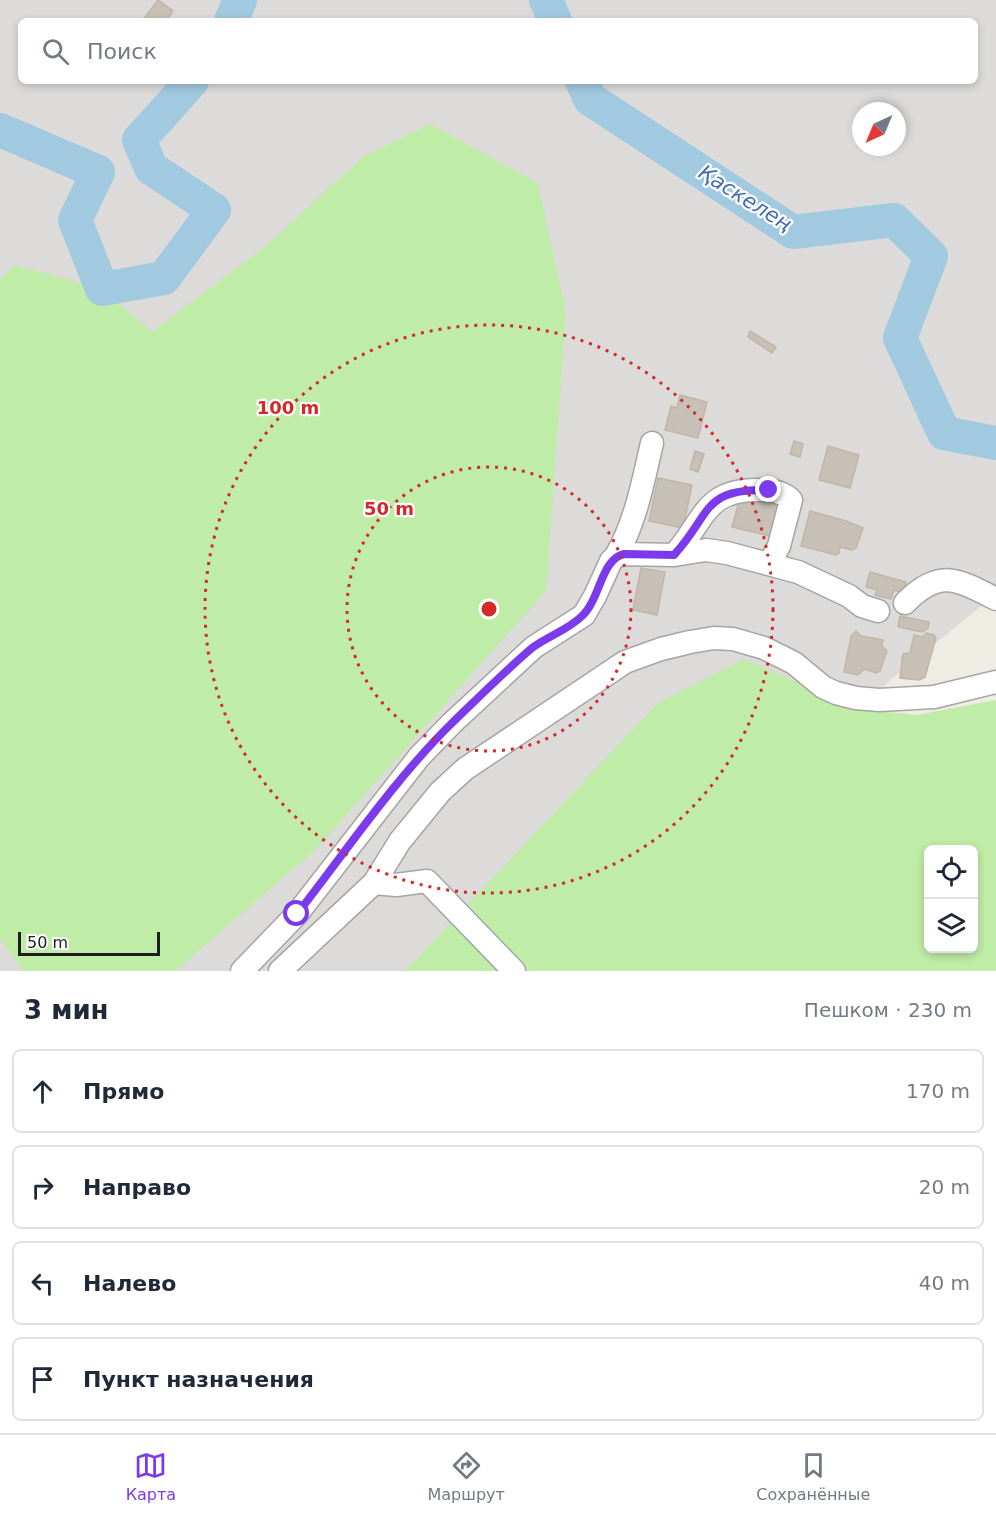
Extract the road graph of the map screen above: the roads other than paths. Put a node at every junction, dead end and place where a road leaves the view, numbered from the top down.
1 (652, 443) dead end
2 (674, 555) junction
3 (616, 556) junction
4 (770, 564) junction
5 (996, 599) edge
6 (906, 603) dead end
7 (878, 611) dead end
8 (996, 682) edge
9 (374, 883) junction
10 (242, 971) edge
11 (280, 971) edge
12 (514, 971) edge

1 - 3 street
2 - 3 street
2 - 4 street
2 - 4 street
3 - 10 street
4 - 7 street
5 - 6 street
8 - 9 street
9 - 11 street
9 - 12 street

